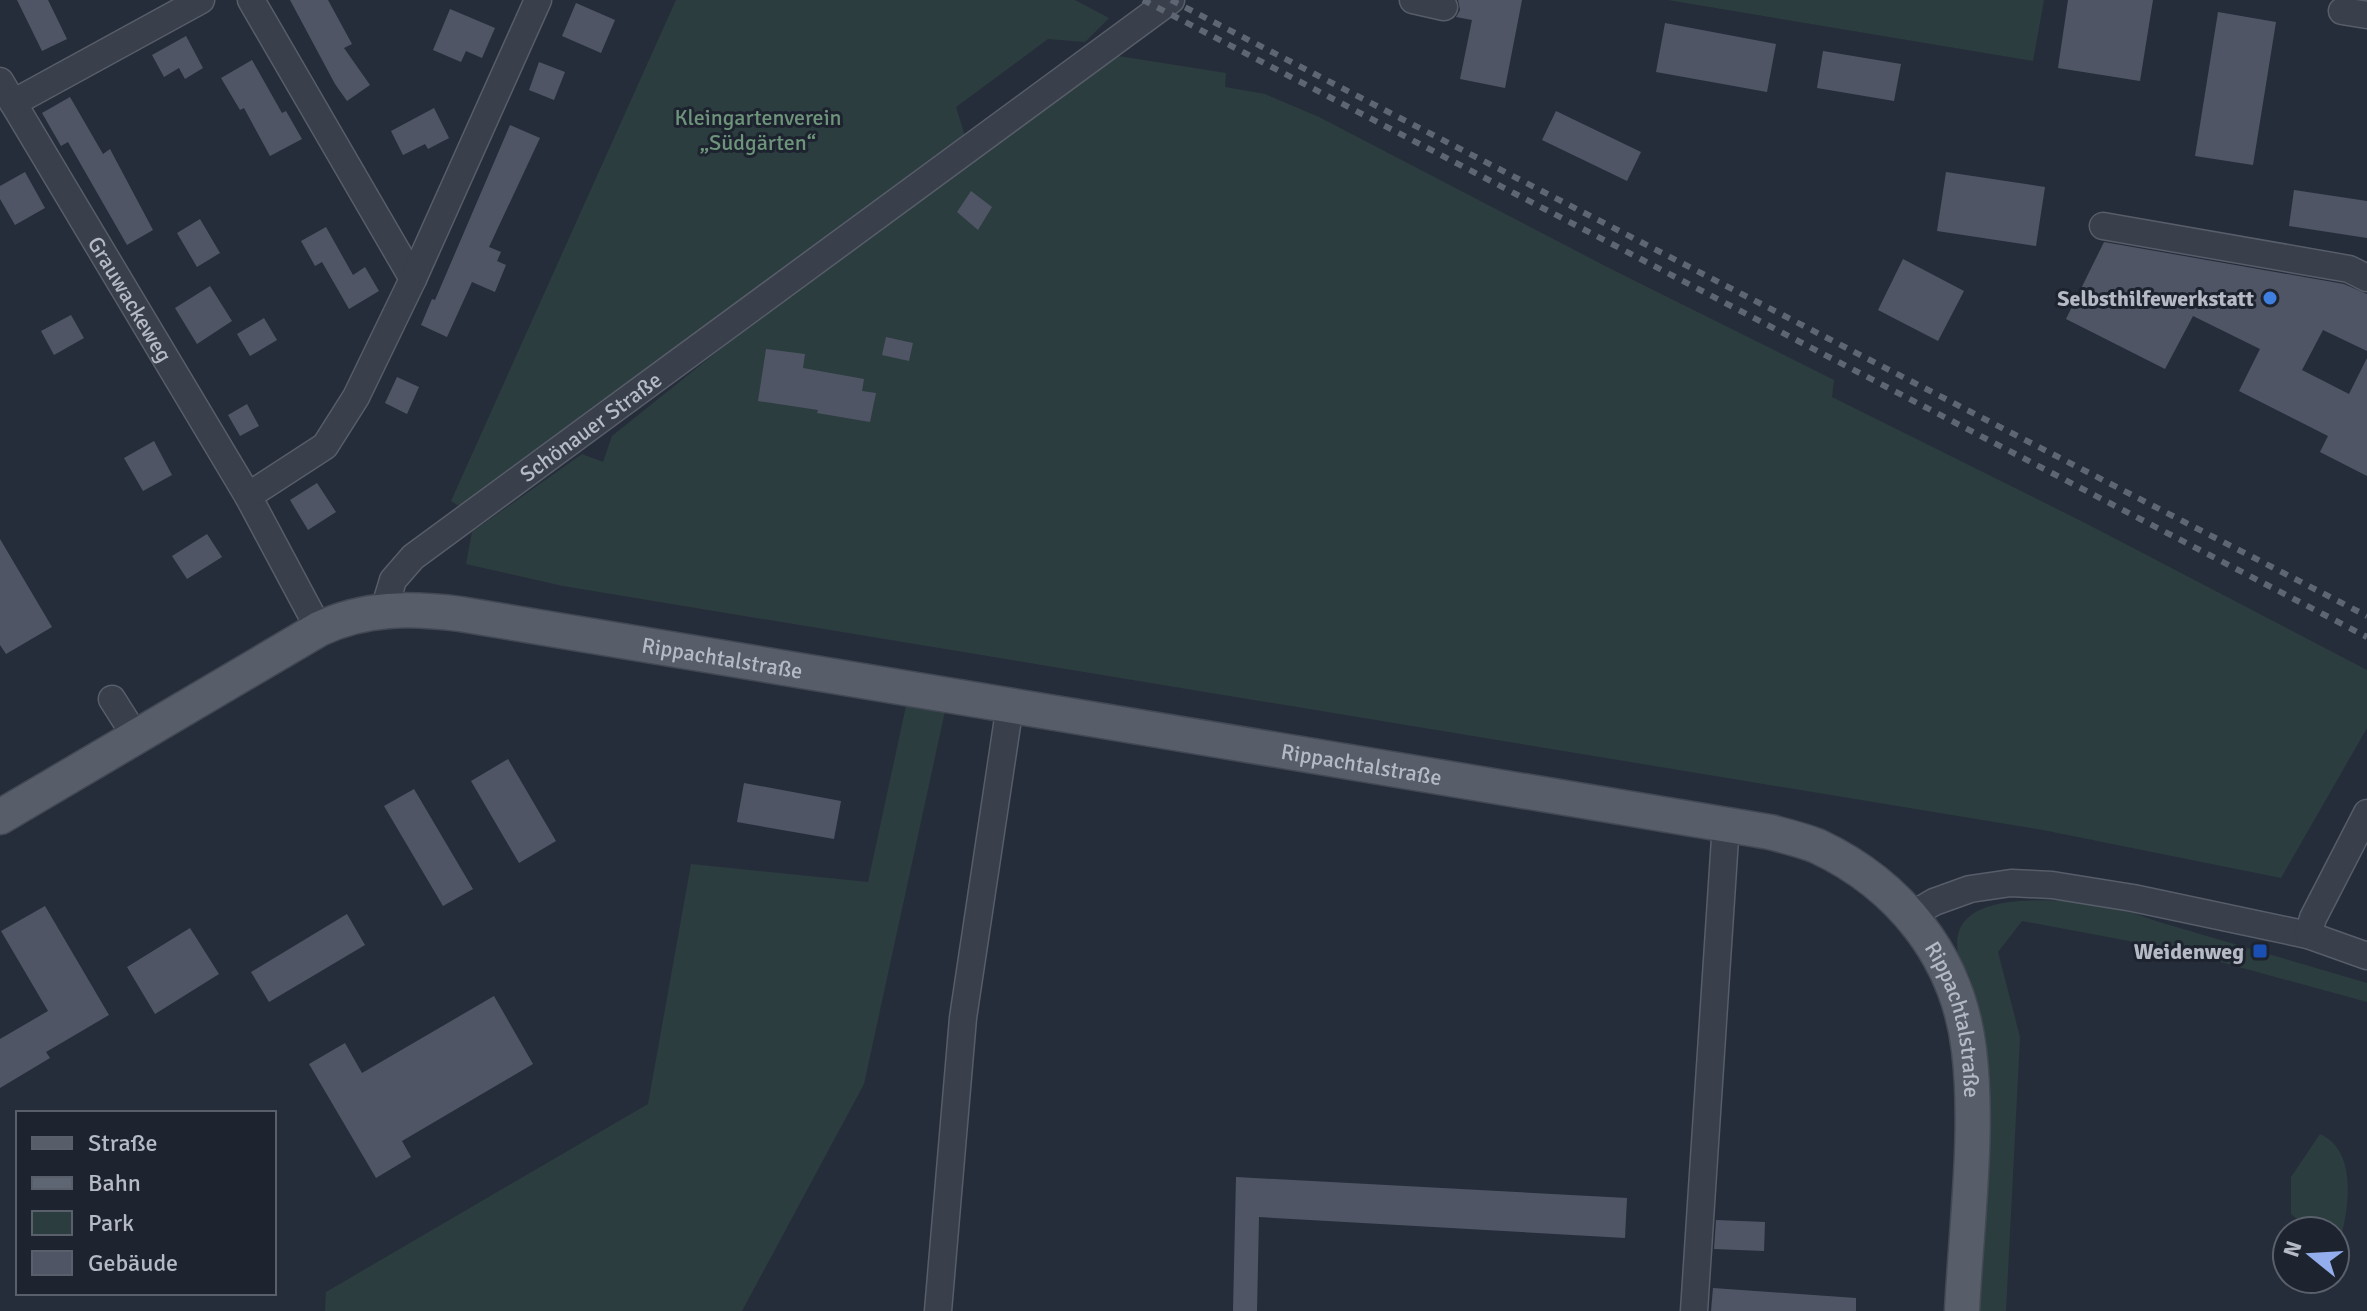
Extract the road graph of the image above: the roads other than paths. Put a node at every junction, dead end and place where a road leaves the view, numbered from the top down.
1 (201, 0) edge
2 (251, 0) edge
3 (538, 0) edge
4 (1171, 0) edge
5 (1413, 0) edge
6 (1444, 7) dead end
7 (6, 92) edge
8 (2103, 226) dead end
9 (2367, 278) edge
10 (413, 279) junction
11 (248, 496) junction
12 (384, 610) junction
13 (319, 629) junction
14 (112, 699) dead end
15 (1010, 705) junction
16 (136, 737) junction
17 (2367, 813) edge
18 (0, 817) edge
19 (1726, 823) junction
20 (1912, 915) junction
21 (2308, 935) junction
22 (2367, 956) edge
23 (938, 1311) edge
24 (1694, 1311) edge
25 (1962, 1311) edge

1 - 7 street, Grauwackeweg
2 - 10 street
3 - 10 street
4 - 12 street, Schönauer Straße
5 - 6 street
7 - 11 street, Grauwackeweg
8 - 9 street
10 - 11 street
11 - 13 street, Grauwackeweg
12 - 13 main road
12 - 15 main road, Rippachtalstraße
13 - 16 main road
14 - 16 street
15 - 19 main road, Rippachtalstraße
15 - 23 street
16 - 18 main road
17 - 21 street
19 - 20 main road, Rippachtalstraße
19 - 24 street
20 - 21 street
20 - 25 main road, Rippachtalstraße
21 - 22 street

